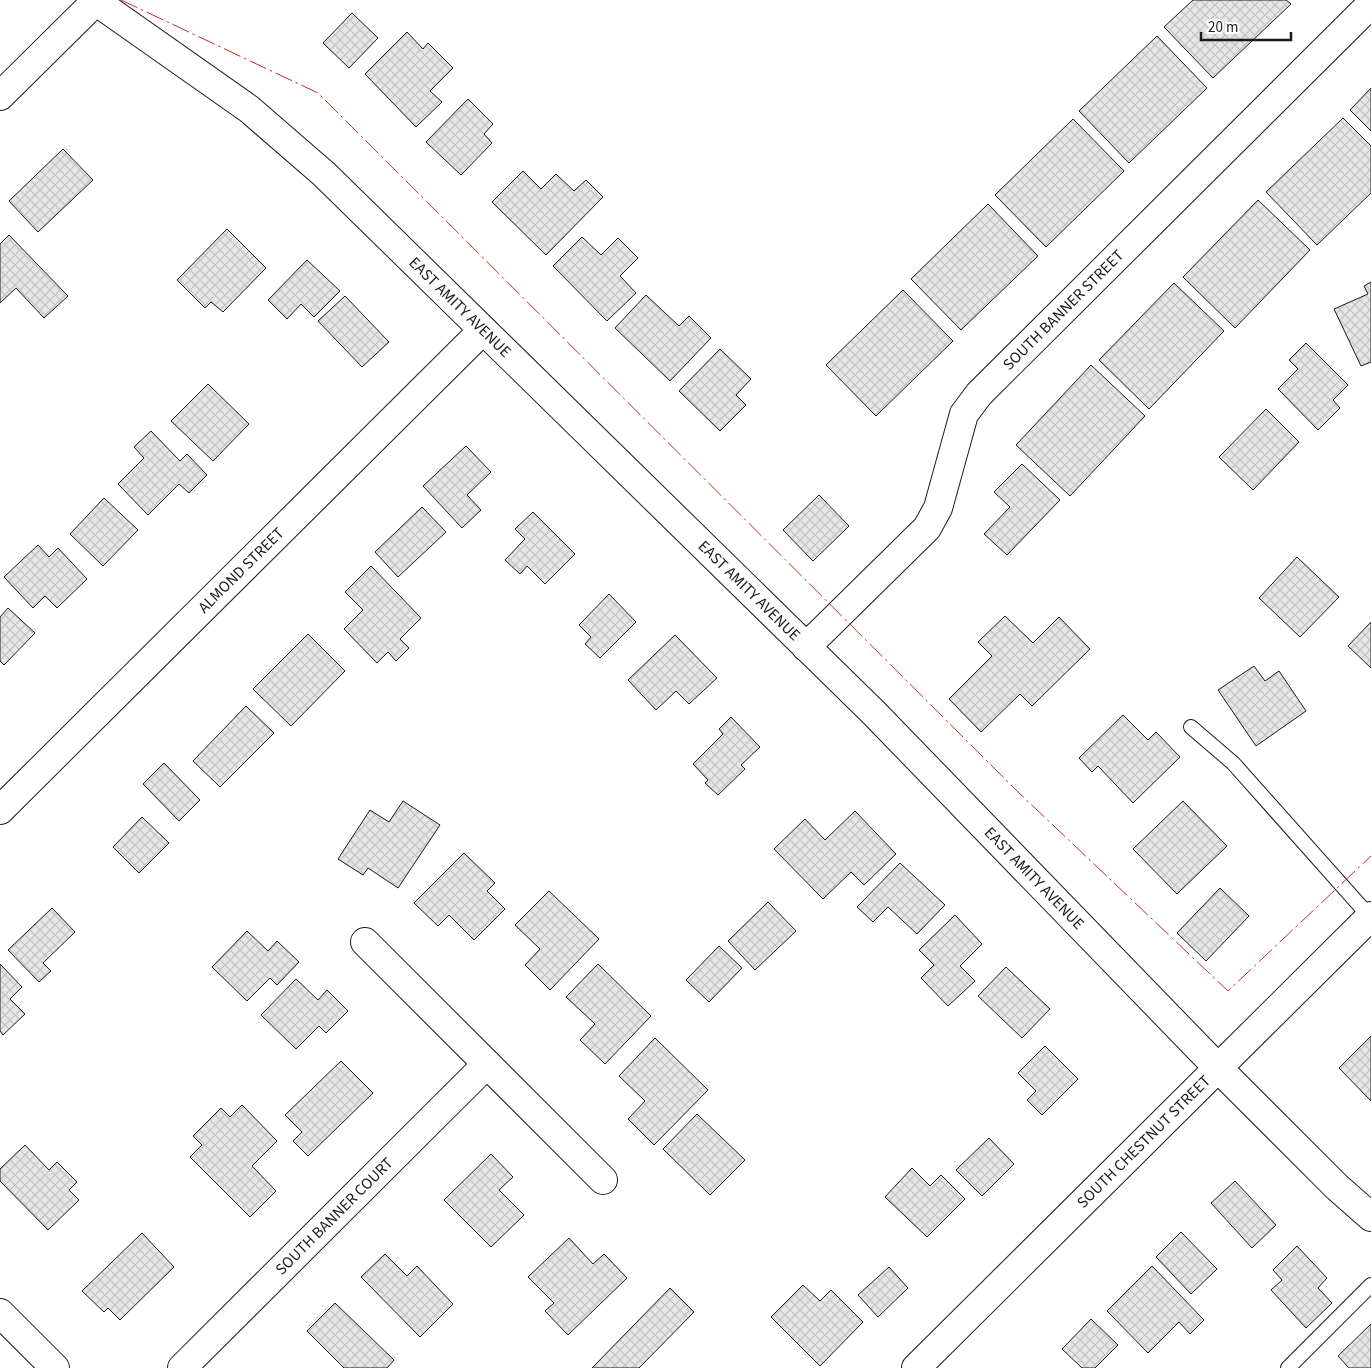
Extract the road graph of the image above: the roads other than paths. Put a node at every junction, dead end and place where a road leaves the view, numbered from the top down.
1 (95, 0) edge
2 (1371, 4) edge
3 (0, 96) edge
4 (483, 330) junction
5 (806, 647) junction
6 (1191, 727) dead end
7 (0, 810) edge
8 (1370, 916) edge
9 (365, 942) dead end
10 (487, 1064) junction
11 (1219, 1069) junction
12 (602, 1180) dead end
13 (1371, 1217) edge
14 (1371, 1285) edge
15 (0, 1312) edge
16 (55, 1368) edge
17 (182, 1368) edge
18 (916, 1368) edge
19 (1288, 1368) edge

1 - 3 street
1 - 4 street, EAST AMITY AVENUE
2 - 5 street, SOUTH BANNER STREET
4 - 5 street, EAST AMITY AVENUE
4 - 7 street, ALMOND STREET
5 - 11 street, EAST AMITY AVENUE
6 - 8 lane
8 - 11 street, SOUTH CHESTNUT STREET
9 - 10 street
10 - 12 street
10 - 17 street, SOUTH BANNER COURT
11 - 13 street, EAST AMITY AVENUE
11 - 18 street, SOUTH CHESTNUT STREET
14 - 19 lane
15 - 16 street

